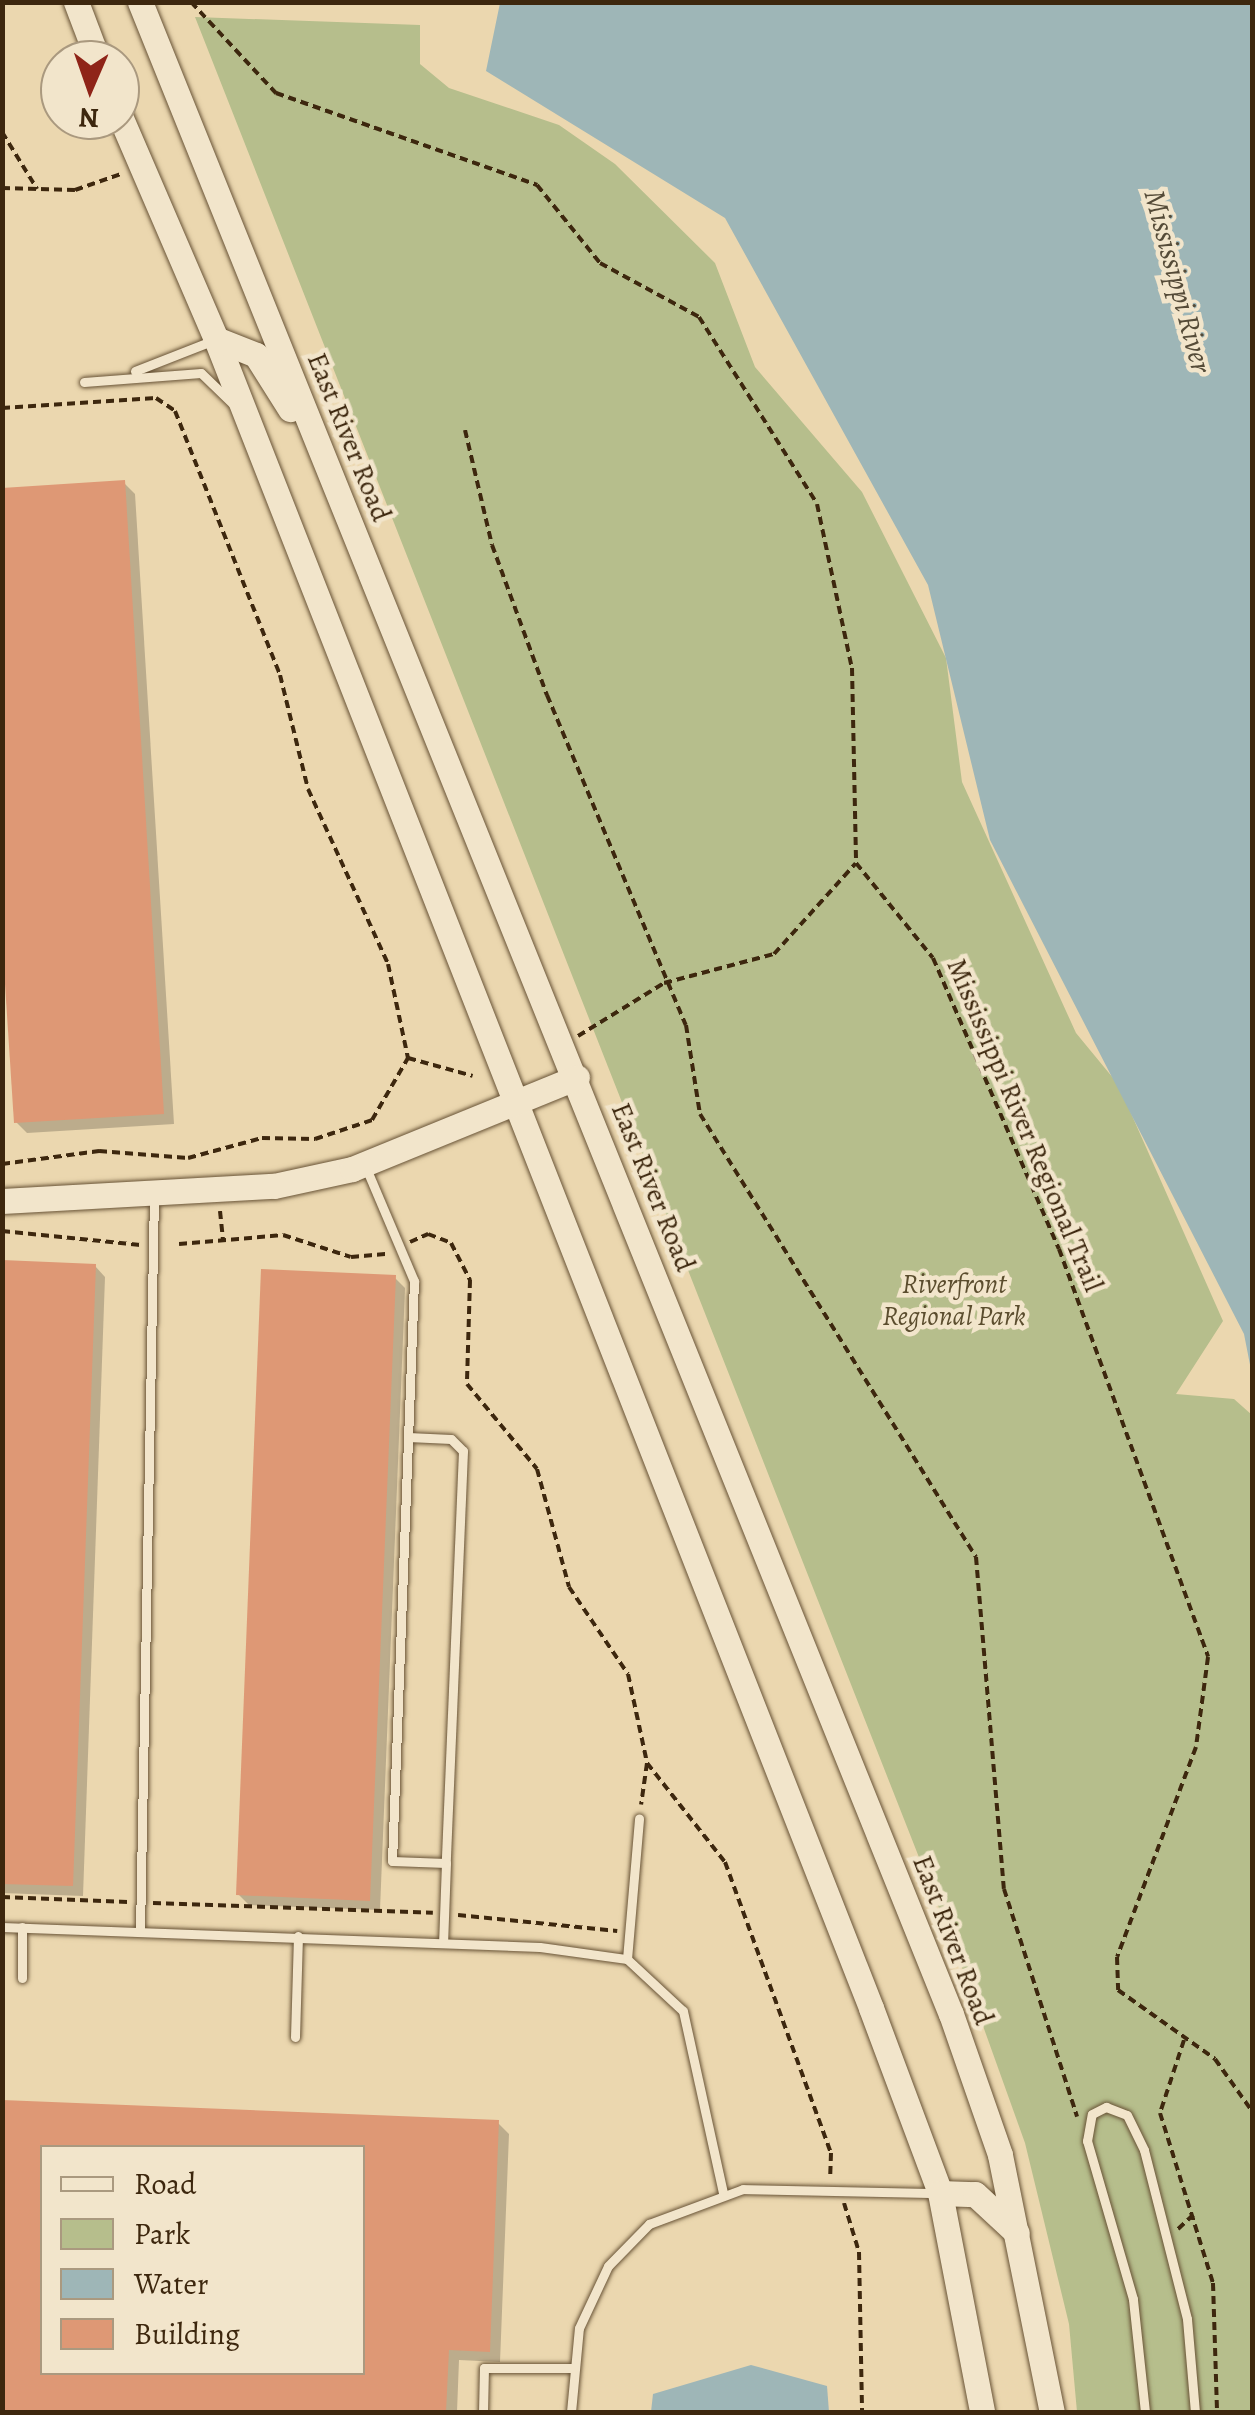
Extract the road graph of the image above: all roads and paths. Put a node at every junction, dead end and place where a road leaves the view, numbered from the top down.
1 (76, 2) edge
2 (140, 2) edge
3 (192, 2) edge
4 (90, 40) edge
5 (2, 132) edge
6 (129, 140) edge
7 (140, 168) junction
8 (2, 188) edge
9 (37, 189) junction
10 (216, 339) junction
11 (2, 408) edge
12 (243, 414) junction
13 (466, 430) dead end
14 (336, 484) junction
15 (856, 864) junction
16 (664, 983) junction
17 (578, 1036) dead end
18 (408, 1058) junction
19 (473, 1076) dead end
20 (577, 1077) junction
21 (512, 1102) junction
22 (215, 1156) junction
23 (2, 1164) edge
24 (365, 1165) junction
25 (216, 1166) dead end
26 (154, 1195) junction
27 (2, 1201) edge
28 (219, 1209) dead end
29 (2, 1231) edge
30 (413, 1240) dead end
31 (223, 1242) junction
32 (179, 1244) dead end
33 (140, 1245) dead end
34 (396, 1250) dead end
35 (408, 1437) junction
36 (647, 1764) junction
37 (639, 1820) joint
38 (446, 1863) junction
39 (2, 1897) edge
40 (142, 1902) junction
41 (444, 1913) junction
42 (2, 1926) edge
43 (22, 1927) junction
44 (140, 1931) junction
45 (637, 1932) junction
46 (298, 1936) junction
47 (443, 1943) junction
48 (628, 1959) junction
49 (22, 1978) dead end
50 (295, 2037) dead end
51 (1184, 2038) junction
52 (1252, 2111) edge
53 (1088, 2133) junction
54 (838, 2192) junction
55 (724, 2193) junction
56 (940, 2194) junction
57 (1192, 2215) junction
58 (1020, 2236) junction
59 (1170, 2237) junction
60 (573, 2368) junction
61 (483, 2412) edge
62 (571, 2412) edge
63 (862, 2412) edge
64 (982, 2412) edge
65 (1052, 2412) edge
66 (1145, 2412) edge
67 (1195, 2412) edge
68 (1217, 2412) edge

1 - 4 street
2 - 14 street, East River Road
3 - 15 path
5 - 9 path
6 - 7 street
7 - 9 path
7 - 10 street
8 - 9 path
10 - 12 street
10 - 12 lane
10 - 14 street
11 - 18 path
12 - 21 street
13 - 16 path
14 - 20 street, East River Road
15 - 16 path
15 - 51 path, Mississippi River Regional Trail
16 - 17 path
16 - 53 path
18 - 19 path
18 - 22 path
20 - 21 street
20 - 58 street, East River Road
21 - 24 street
21 - 56 street
22 - 23 path
22 - 25 path
24 - 26 street
24 - 35 lane
26 - 27 street
26 - 40 lane
28 - 31 path
29 - 33 path
30 - 36 path
31 - 32 path
31 - 34 path
35 - 38 lane
35 - 38 lane
36 - 37 path
36 - 54 path
37 - 45 lane
38 - 41 lane
39 - 40 path
40 - 41 path
40 - 44 lane
41 - 45 path
41 - 47 lane
42 - 43 lane
43 - 44 lane
43 - 49 lane
44 - 46 lane
45 - 48 lane
46 - 47 lane
46 - 50 lane
47 - 48 lane
48 - 55 lane
51 - 52 path, Mississippi River Regional Trail
51 - 57 path
53 - 59 lane
53 - 66 lane
54 - 55 lane
54 - 56 lane
54 - 63 path
55 - 60 lane
56 - 58 street
56 - 64 street
57 - 59 path
57 - 68 path
58 - 65 street, East River Road
59 - 67 lane
60 - 61 lane
60 - 62 lane

